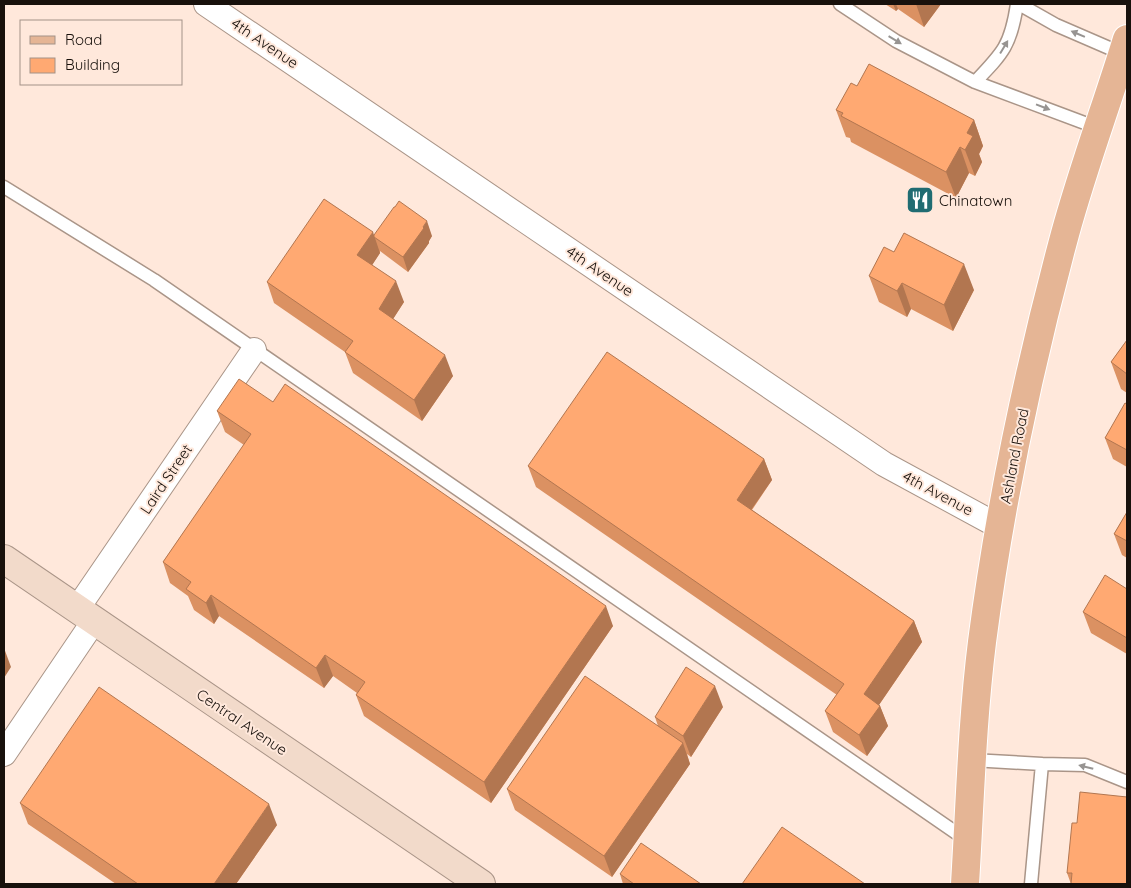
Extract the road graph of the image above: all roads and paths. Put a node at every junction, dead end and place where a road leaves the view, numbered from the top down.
1 (206, 4) edge
2 (840, 4) edge
3 (861, 4) edge
4 (1018, 4) edge
5 (866, 21) junction
6 (1125, 46) edge
7 (974, 82) junction
8 (1098, 128) junction
9 (4, 188) edge
10 (254, 350) junction
11 (1000, 526) junction
12 (4, 559) edge
13 (86, 615) junction
14 (4, 754) edge
15 (972, 760) junction
16 (1042, 764) junction
17 (1127, 782) edge
18 (968, 841) junction
19 (481, 884) edge
20 (965, 884) edge
21 (1031, 884) edge

1 - 11 street, 4th Avenue
2 - 5 lane
3 - 5 lane
6 -> 4 lane
7 -> 4 lane
5 -> 7 lane
6 - 8 main road, Ashland Road
7 -> 8 lane
8 - 11 main road, Ashland Road
9 - 10 lane
10 - 13 street, Laird Street
10 - 18 lane
11 - 15 main road, Ashland Road
12 - 13 street, Central Avenue
13 - 14 street, Laird Street
13 - 19 street, Central Avenue
15 - 16 lane
15 - 18 main road, Ashland Road
17 -> 16 lane
16 - 21 lane
18 - 20 main road, Ashland Road

